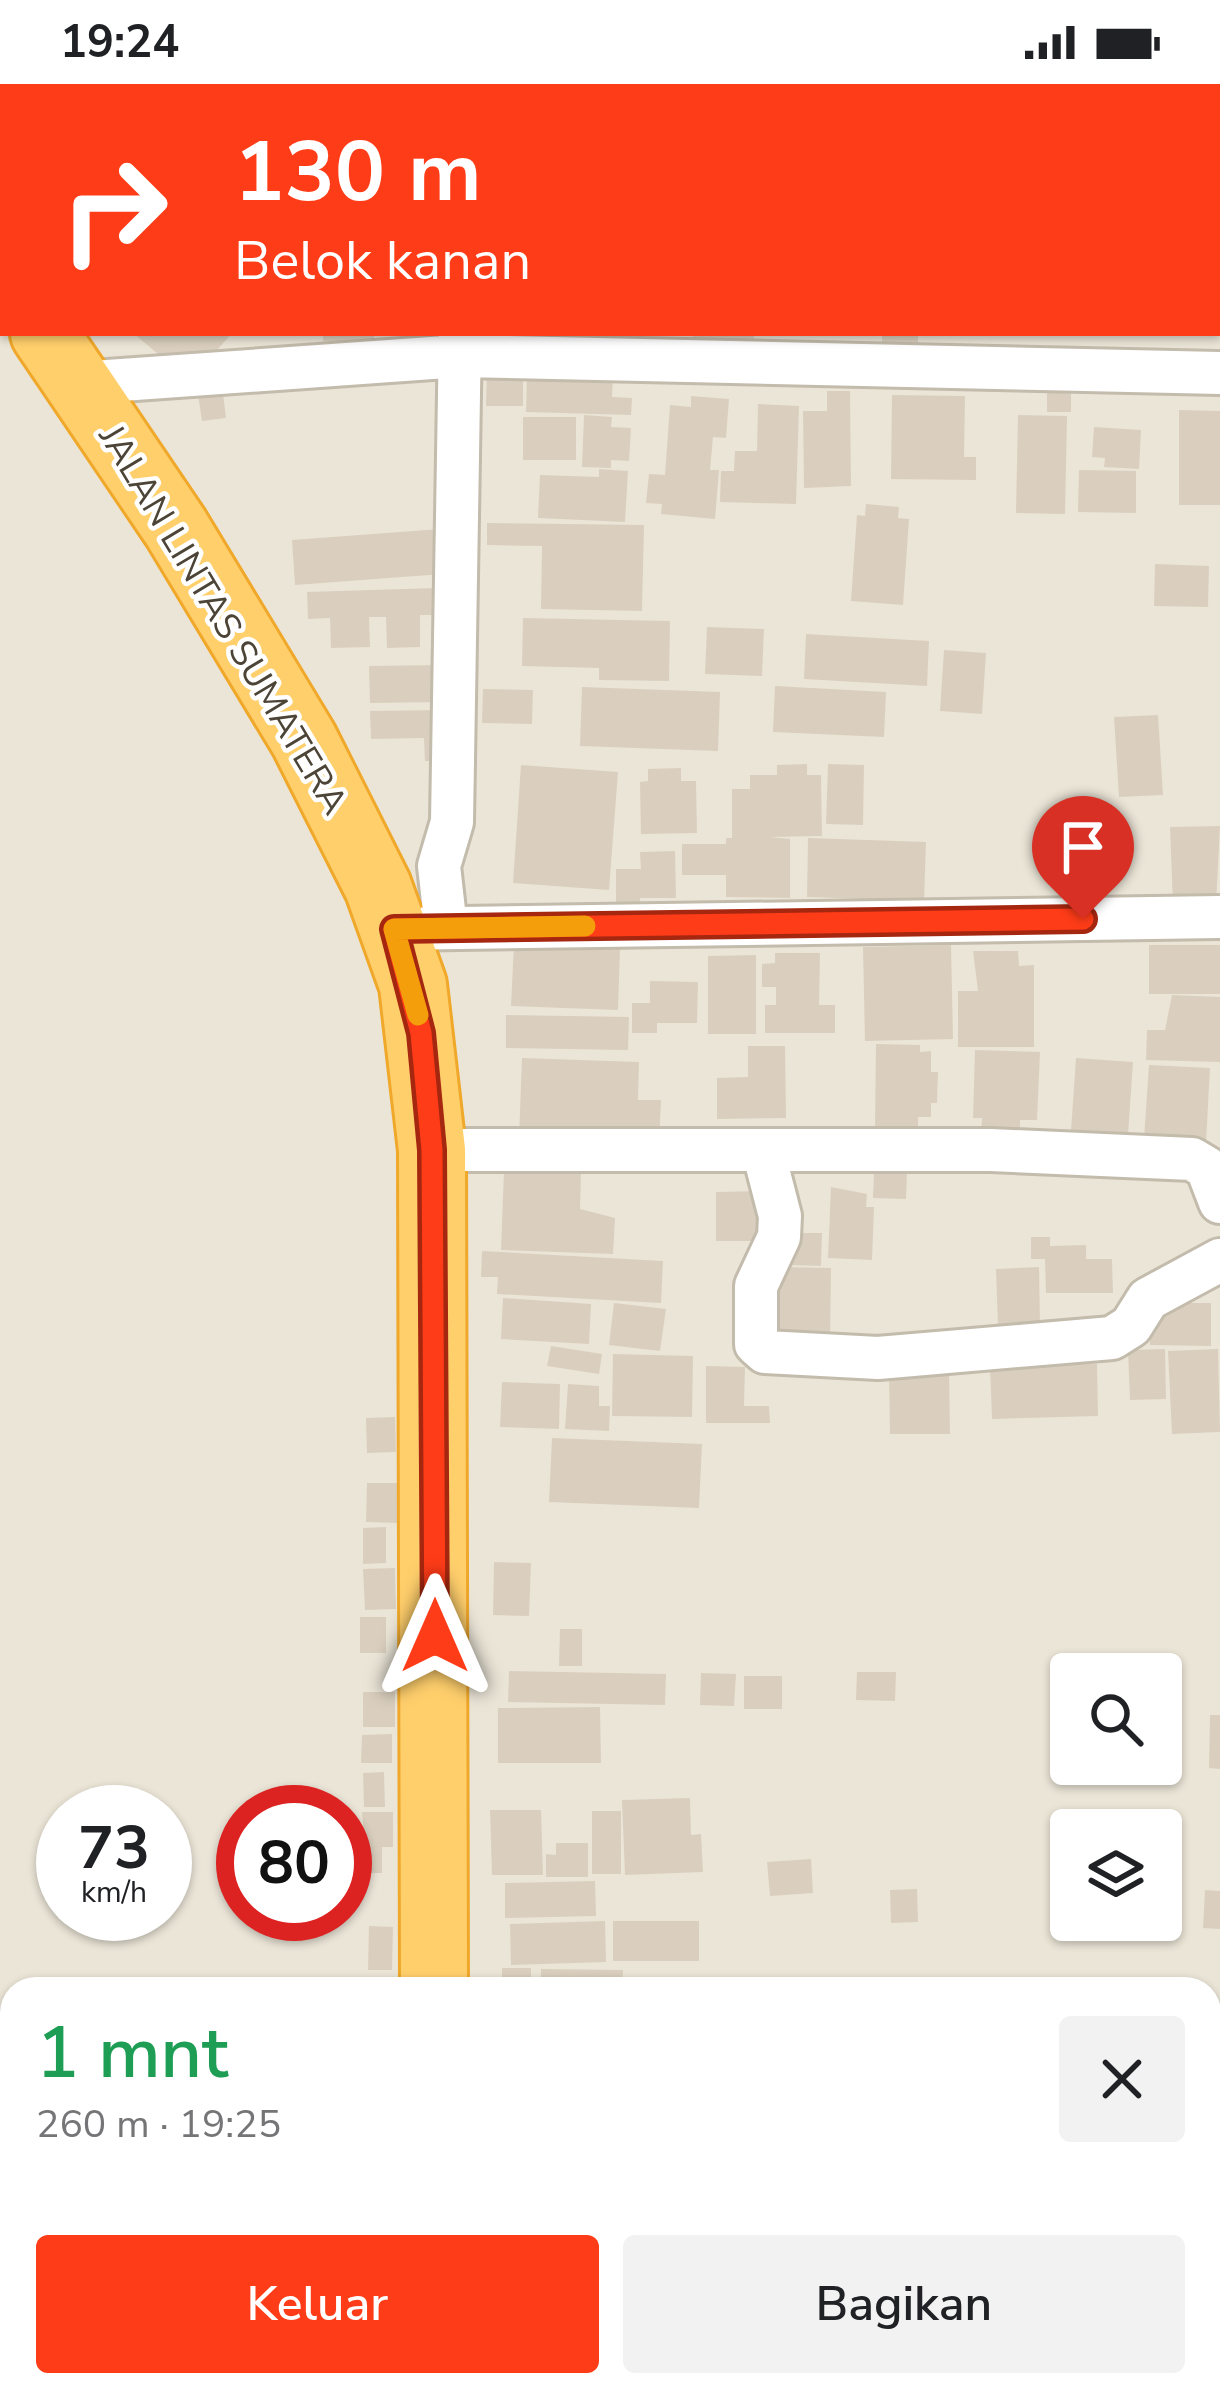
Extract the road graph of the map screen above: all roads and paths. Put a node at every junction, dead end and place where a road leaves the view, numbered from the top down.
1 (460, 344) edge
2 (62, 358) edge
3 (1220, 373) edge
4 (1220, 916) edge
5 (420, 929) junction
6 (432, 1150) junction
7 (764, 1154) junction
8 (1220, 1202) edge
9 (1220, 1260) edge
10 (434, 1977) edge

1 - 2 street
1 - 3 street
1 - 5 street
2 - 5 highway, JALAN LINTAS SUMATERA
4 - 5 street
5 - 6 highway, JALAN LINTAS SUMATERA
6 - 7 street
6 - 10 highway, JALAN LINTAS SUMATERA
7 - 8 street
7 - 9 street

